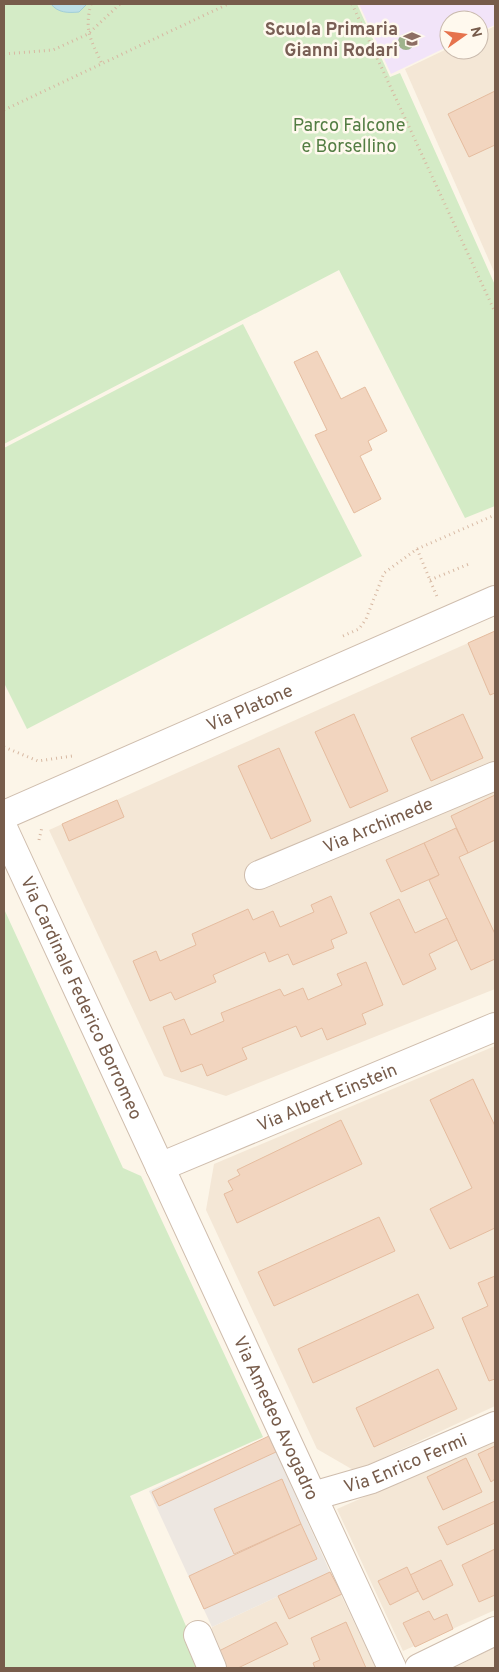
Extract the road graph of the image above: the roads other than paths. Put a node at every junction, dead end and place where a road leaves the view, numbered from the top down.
1 (495, 600) edge
2 (495, 776) edge
3 (4, 815) edge
4 (4, 830) edge
5 (260, 875) dead end
6 (495, 1027) edge
7 (160, 1167) junction
8 (495, 1426) edge
9 (313, 1496) junction
10 (495, 1631) edge
11 (198, 1634) dead end
12 (212, 1668) edge
13 (392, 1668) edge
14 (419, 1668) edge

1 - 3 street, Via Platone
2 - 5 street, Via Archimede
4 - 7 street, Via Cardinale Federico Borromeo
6 - 7 street, Via Albert Einstein
7 - 9 street, Via Amedeo Avogadro
8 - 9 street, Via Enrico Fermi
9 - 13 street, Via Amedeo Avogadro
10 - 14 street
11 - 12 street

